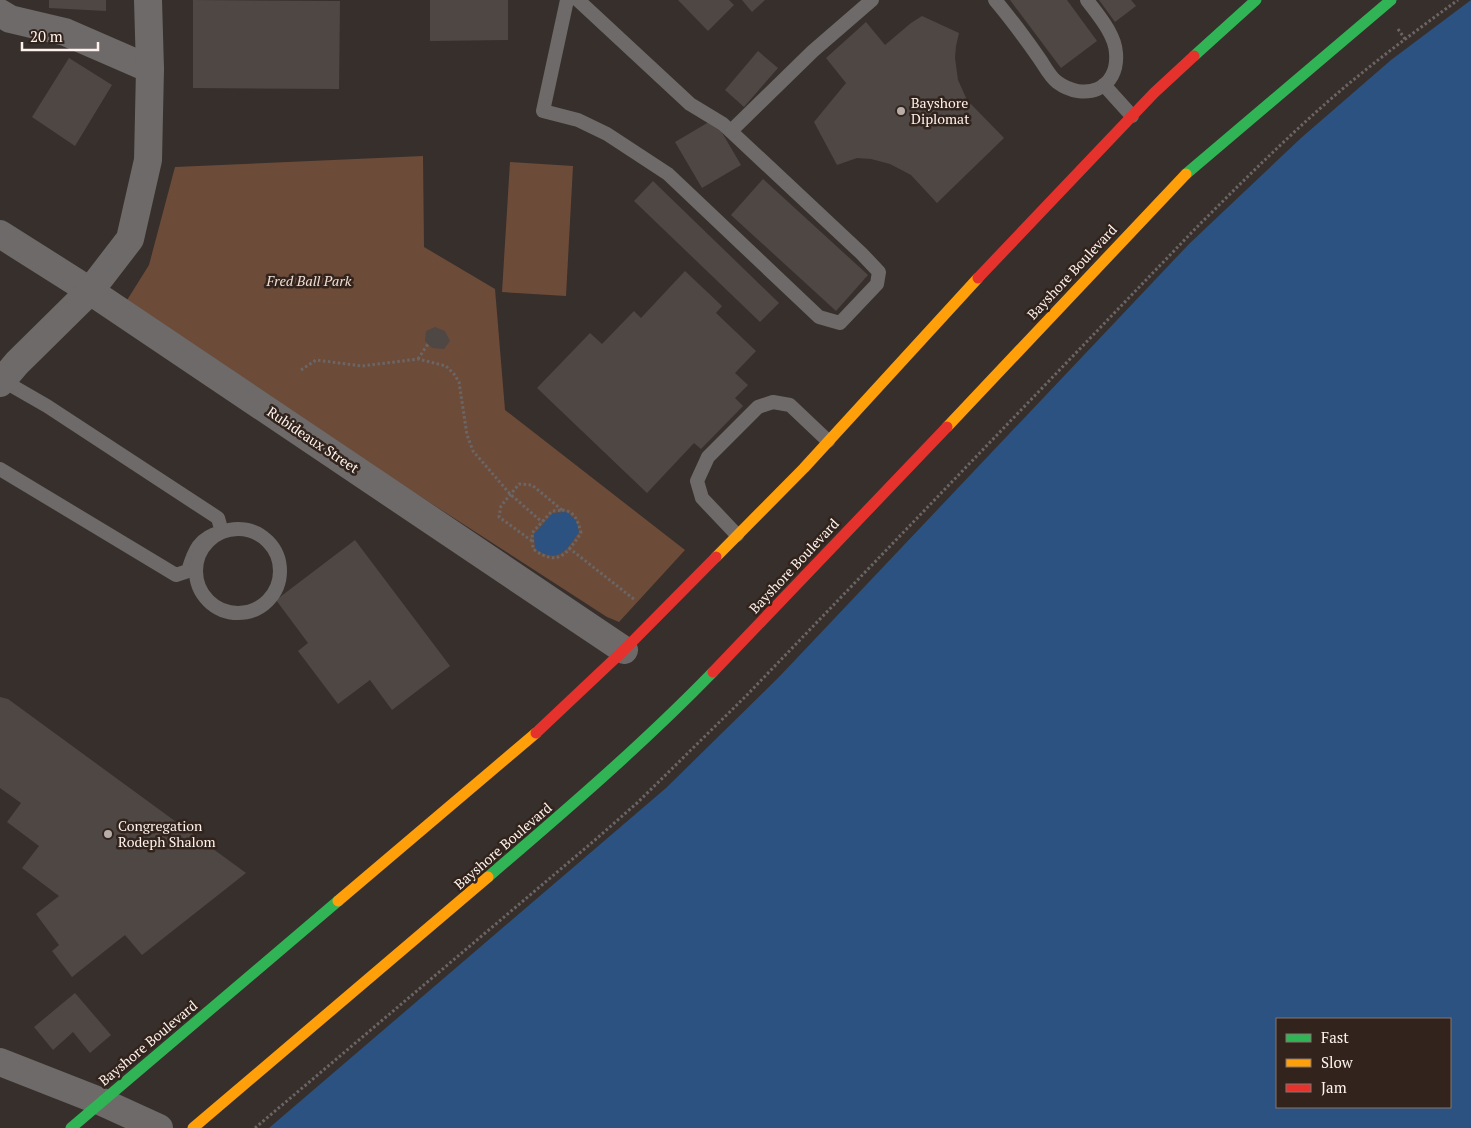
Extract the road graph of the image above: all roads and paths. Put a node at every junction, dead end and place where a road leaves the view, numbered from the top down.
1 (148, 0) edge
2 (567, 0) edge
3 (578, 0) edge
4 (872, 0) edge
5 (995, 0) edge
6 (1087, 0) edge
7 (1256, 0) edge
8 (1391, 0) edge
9 (1458, 0) edge
10 (0, 14) edge
11 (150, 68) junction
12 (1104, 85) junction
13 (1132, 116) junction
14 (731, 131) junction
15 (0, 234) edge
16 (90, 291) junction
17 (428, 344) dead end
18 (418, 359) junction
19 (300, 370) dead end
20 (1, 381) edge
21 (828, 441) junction
22 (0, 469) edge
23 (510, 494) junction
24 (562, 510) junction
25 (542, 522) junction
26 (222, 532) junction
27 (737, 535) junction
28 (532, 542) junction
29 (569, 548) junction
30 (636, 600) dead end
31 (624, 650) junction
32 (0, 1062) edge
33 (102, 1102) junction
34 (71, 1128) edge
35 (159, 1128) edge
36 (193, 1128) edge
37 (255, 1128) edge

1 - 11 street
2 - 14 lane
3 - 14 lane
4 - 14 lane
5 - 12 lane
6 - 12 lane
7 - 13 main road, Bayshore Boulevard
8 - 36 main road, Bayshore Boulevard
9 - 37 path
10 - 11 street
11 - 16 street
12 - 13 lane
13 - 21 main road, Bayshore Boulevard
15 - 16 street, Rubideaux Street
16 - 20 street
16 - 31 street, Rubideaux Street
17 - 18 path
18 - 19 path
18 - 23 path
20 - 26 lane
21 - 27 main road, Bayshore Boulevard
21 - 27 lane
22 - 26 lane
23 - 24 path
23 - 25 path
23 - 28 path
24 - 25 path
24 - 29 path
25 - 28 path
26 - 26 lane
27 - 31 main road, Bayshore Boulevard
28 - 29 path
29 - 30 path
31 - 33 main road, Bayshore Boulevard
32 - 33 street
33 - 34 main road, Bayshore Boulevard
33 - 35 street

